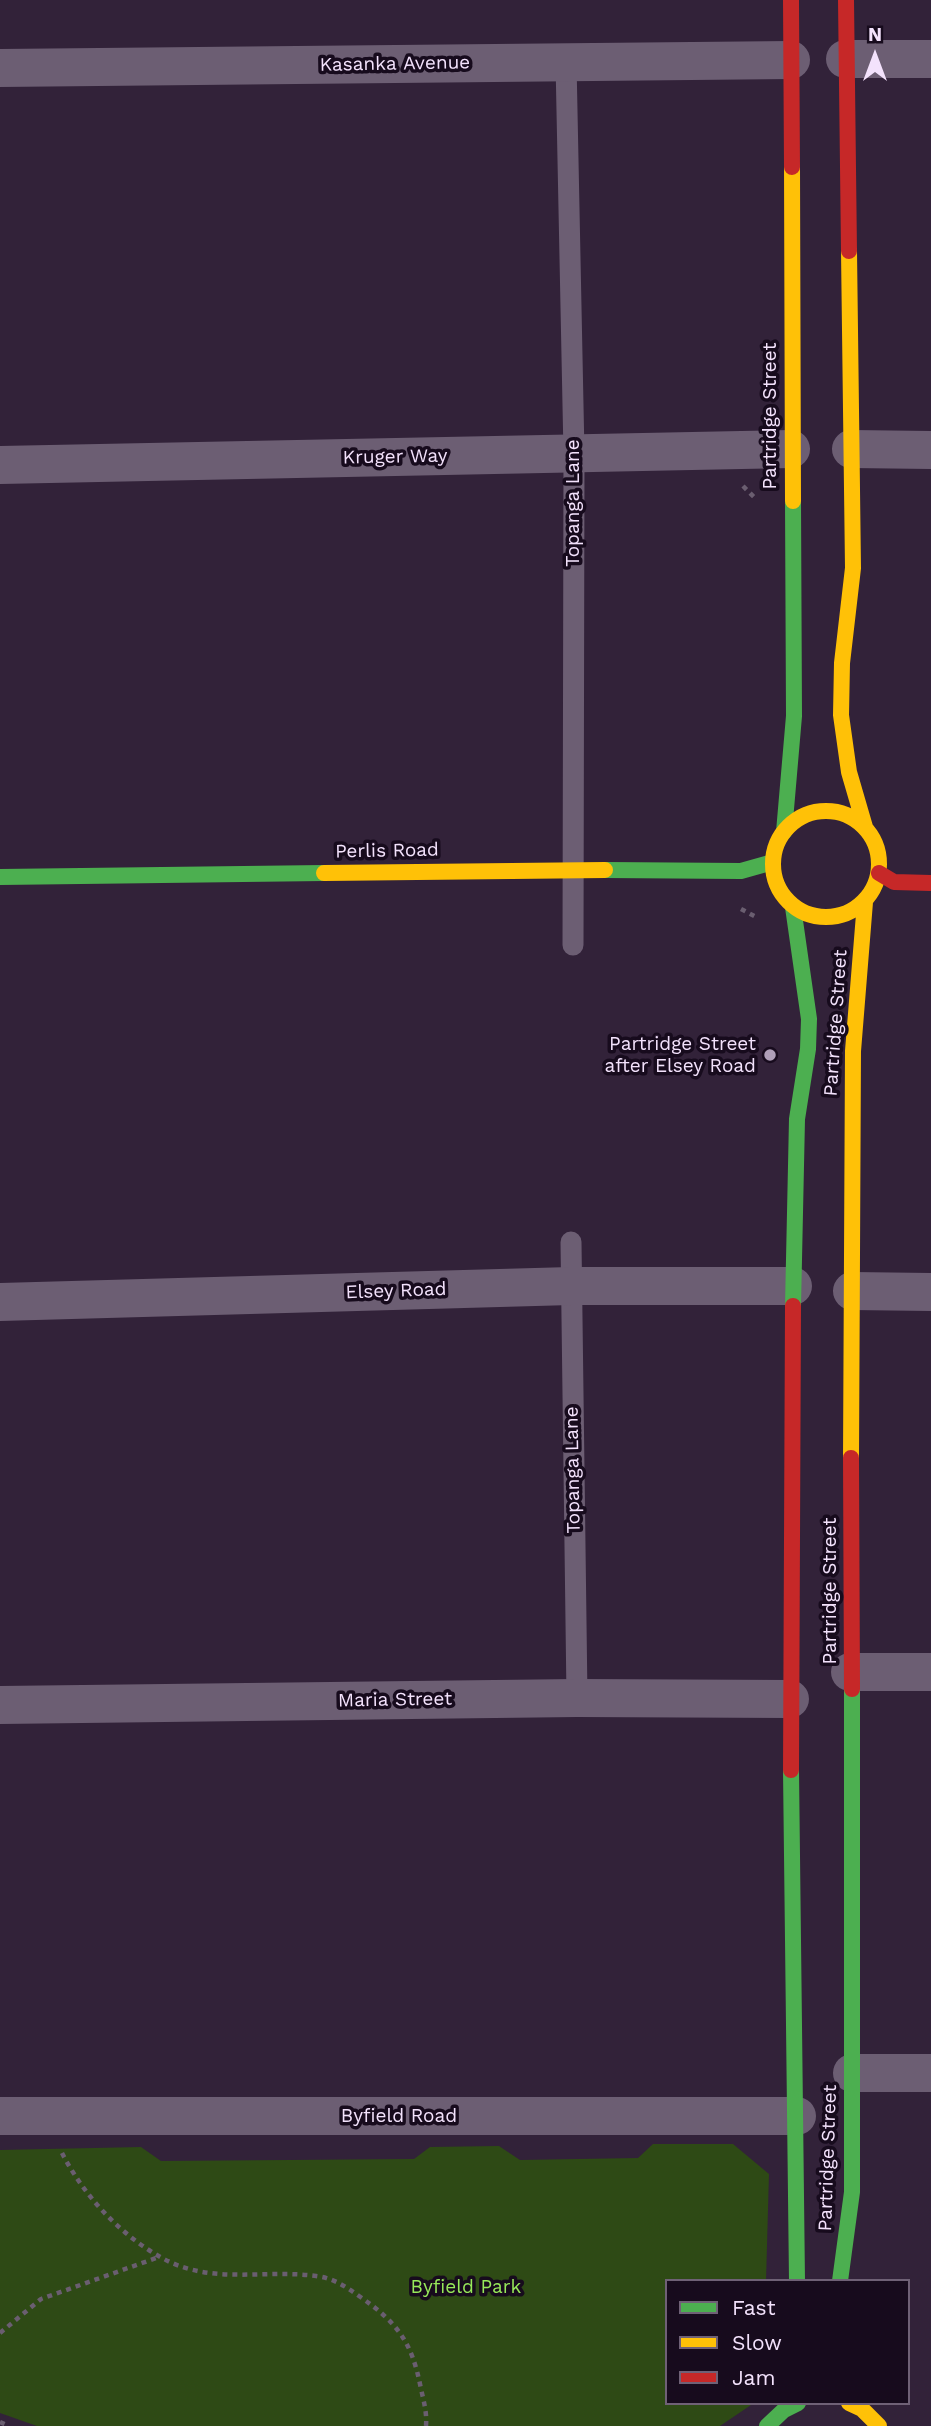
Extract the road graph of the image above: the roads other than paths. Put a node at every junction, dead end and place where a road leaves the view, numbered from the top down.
1 (791, 0) edge
2 (846, 0) edge
3 (845, 59) junction
4 (931, 59) edge
5 (791, 60) junction
6 (566, 62) junction
7 (0, 68) edge
8 (791, 449) junction
9 (851, 449) junction
10 (931, 450) edge
11 (573, 454) junction
12 (0, 465) edge
13 (865, 827) junction
14 (784, 832) junction
15 (773, 862) junction
16 (573, 870) junction
17 (879, 873) junction
18 (0, 877) edge
19 (931, 883) edge
20 (865, 902) junction
21 (793, 906) junction
22 (573, 945) dead end
23 (570, 1242) dead end
24 (570, 1286) junction
25 (793, 1286) junction
26 (852, 1291) junction
27 (931, 1292) edge
28 (0, 1302) edge
29 (850, 1672) junction
30 (931, 1672) edge
31 (576, 1698) junction
32 (790, 1699) junction
33 (0, 1705) edge
34 (852, 2073) junction
35 (931, 2073) edge
36 (0, 2116) edge
37 (797, 2116) junction
38 (797, 2279) edge
39 (840, 2279) edge
40 (789, 2405) edge
41 (857, 2405) edge
42 (767, 2426) edge
43 (879, 2426) edge

1 - 5 main road, Partridge Street
2 - 3 main road
3 - 4 street
3 - 9 main road
5 - 6 street, Kasanka Avenue
5 - 8 main road, Partridge Street
6 - 7 street, Kasanka Avenue
6 - 11 lane, Topanga Lane
8 - 11 street, Kruger Way
8 - 14 main road, Partridge Street
9 - 10 street
9 - 13 main road
11 - 12 street, Kruger Way
11 - 16 lane, Topanga Lane
13 - 14 main road
13 - 17 main road
14 - 15 main road
15 - 16 main road, Perlis Road
15 - 21 main road
16 - 18 main road, Perlis Road
16 - 22 lane, Topanga Lane
17 - 19 main road
17 - 20 main road
20 - 21 main road
20 - 26 main road, Partridge Street
21 - 25 main road, Partridge Street
23 - 24 lane, Topanga Lane
24 - 25 street, Elsey Road
24 - 28 street, Elsey Road
24 - 31 lane, Topanga Lane
25 - 32 main road, Partridge Street
26 - 27 street
26 - 29 main road, Partridge Street
29 - 30 street
29 - 34 main road, Partridge Street
31 - 32 street, Maria Street
31 - 33 street, Maria Street
32 - 37 main road, Partridge Street
34 - 35 street
34 - 39 main road, Partridge Street
36 - 37 street, Byfield Road
37 - 38 main road, Partridge Street
40 - 42 main road
41 - 43 main road

